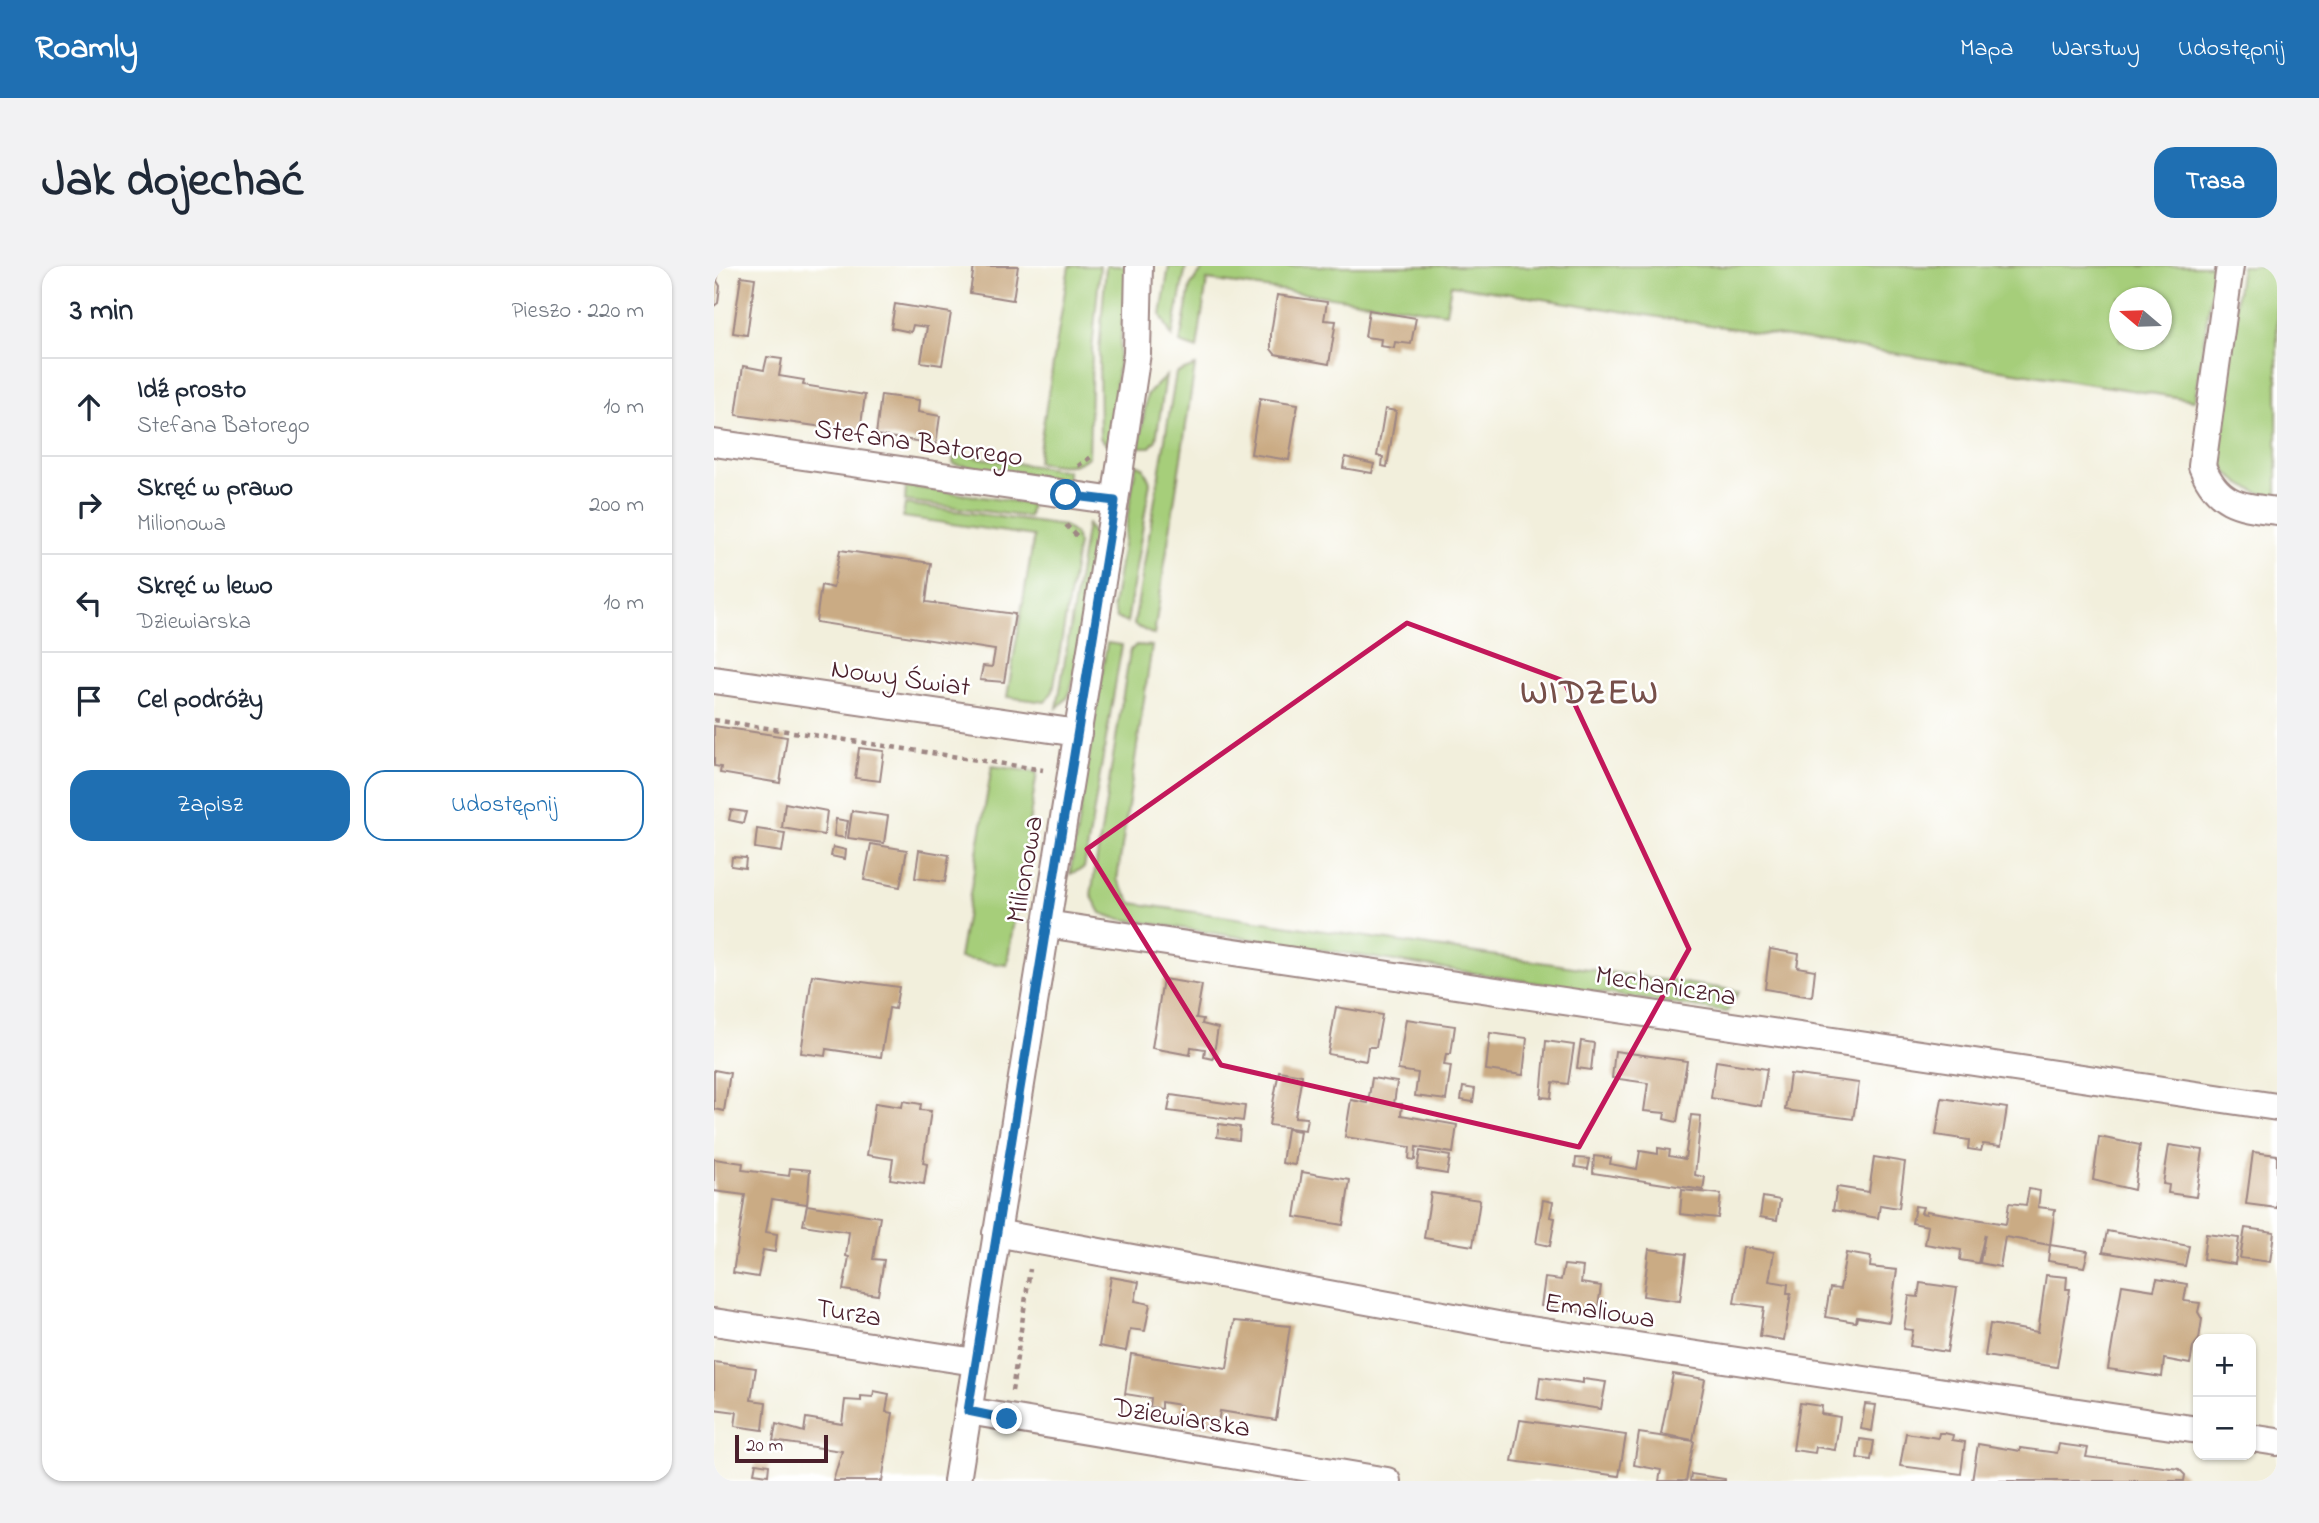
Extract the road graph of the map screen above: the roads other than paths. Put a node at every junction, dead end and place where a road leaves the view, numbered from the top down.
1 (1139, 266) edge
2 (2230, 266) edge
3 (714, 443) edge
4 (1115, 501) junction
5 (2277, 511) edge
6 (714, 680) edge
7 (1078, 733) junction
8 (1046, 924) junction
9 (2277, 1107) edge
10 (996, 1233) junction
11 (714, 1322) edge
12 (975, 1362) junction
13 (968, 1411) junction
14 (2193, 1429) edge
15 (2256, 1439) edge
16 (2277, 1442) edge
17 (957, 1481) edge
18 (1387, 1481) edge

1 - 4 street, Milionowa
2 - 5 street
3 - 4 street, Stefana Batorego
4 - 7 street, Milionowa
6 - 7 street, Nowy Świat
7 - 8 street, Milionowa
8 - 9 street, Mechaniczna
8 - 10 street, Milionowa
10 - 12 street, Milionowa
10 - 14 street, Emaliowa
11 - 12 street, Turza
12 - 13 street, Milionowa
13 - 17 street, Milionowa
13 - 18 street, Dziewiarska
15 - 16 street

